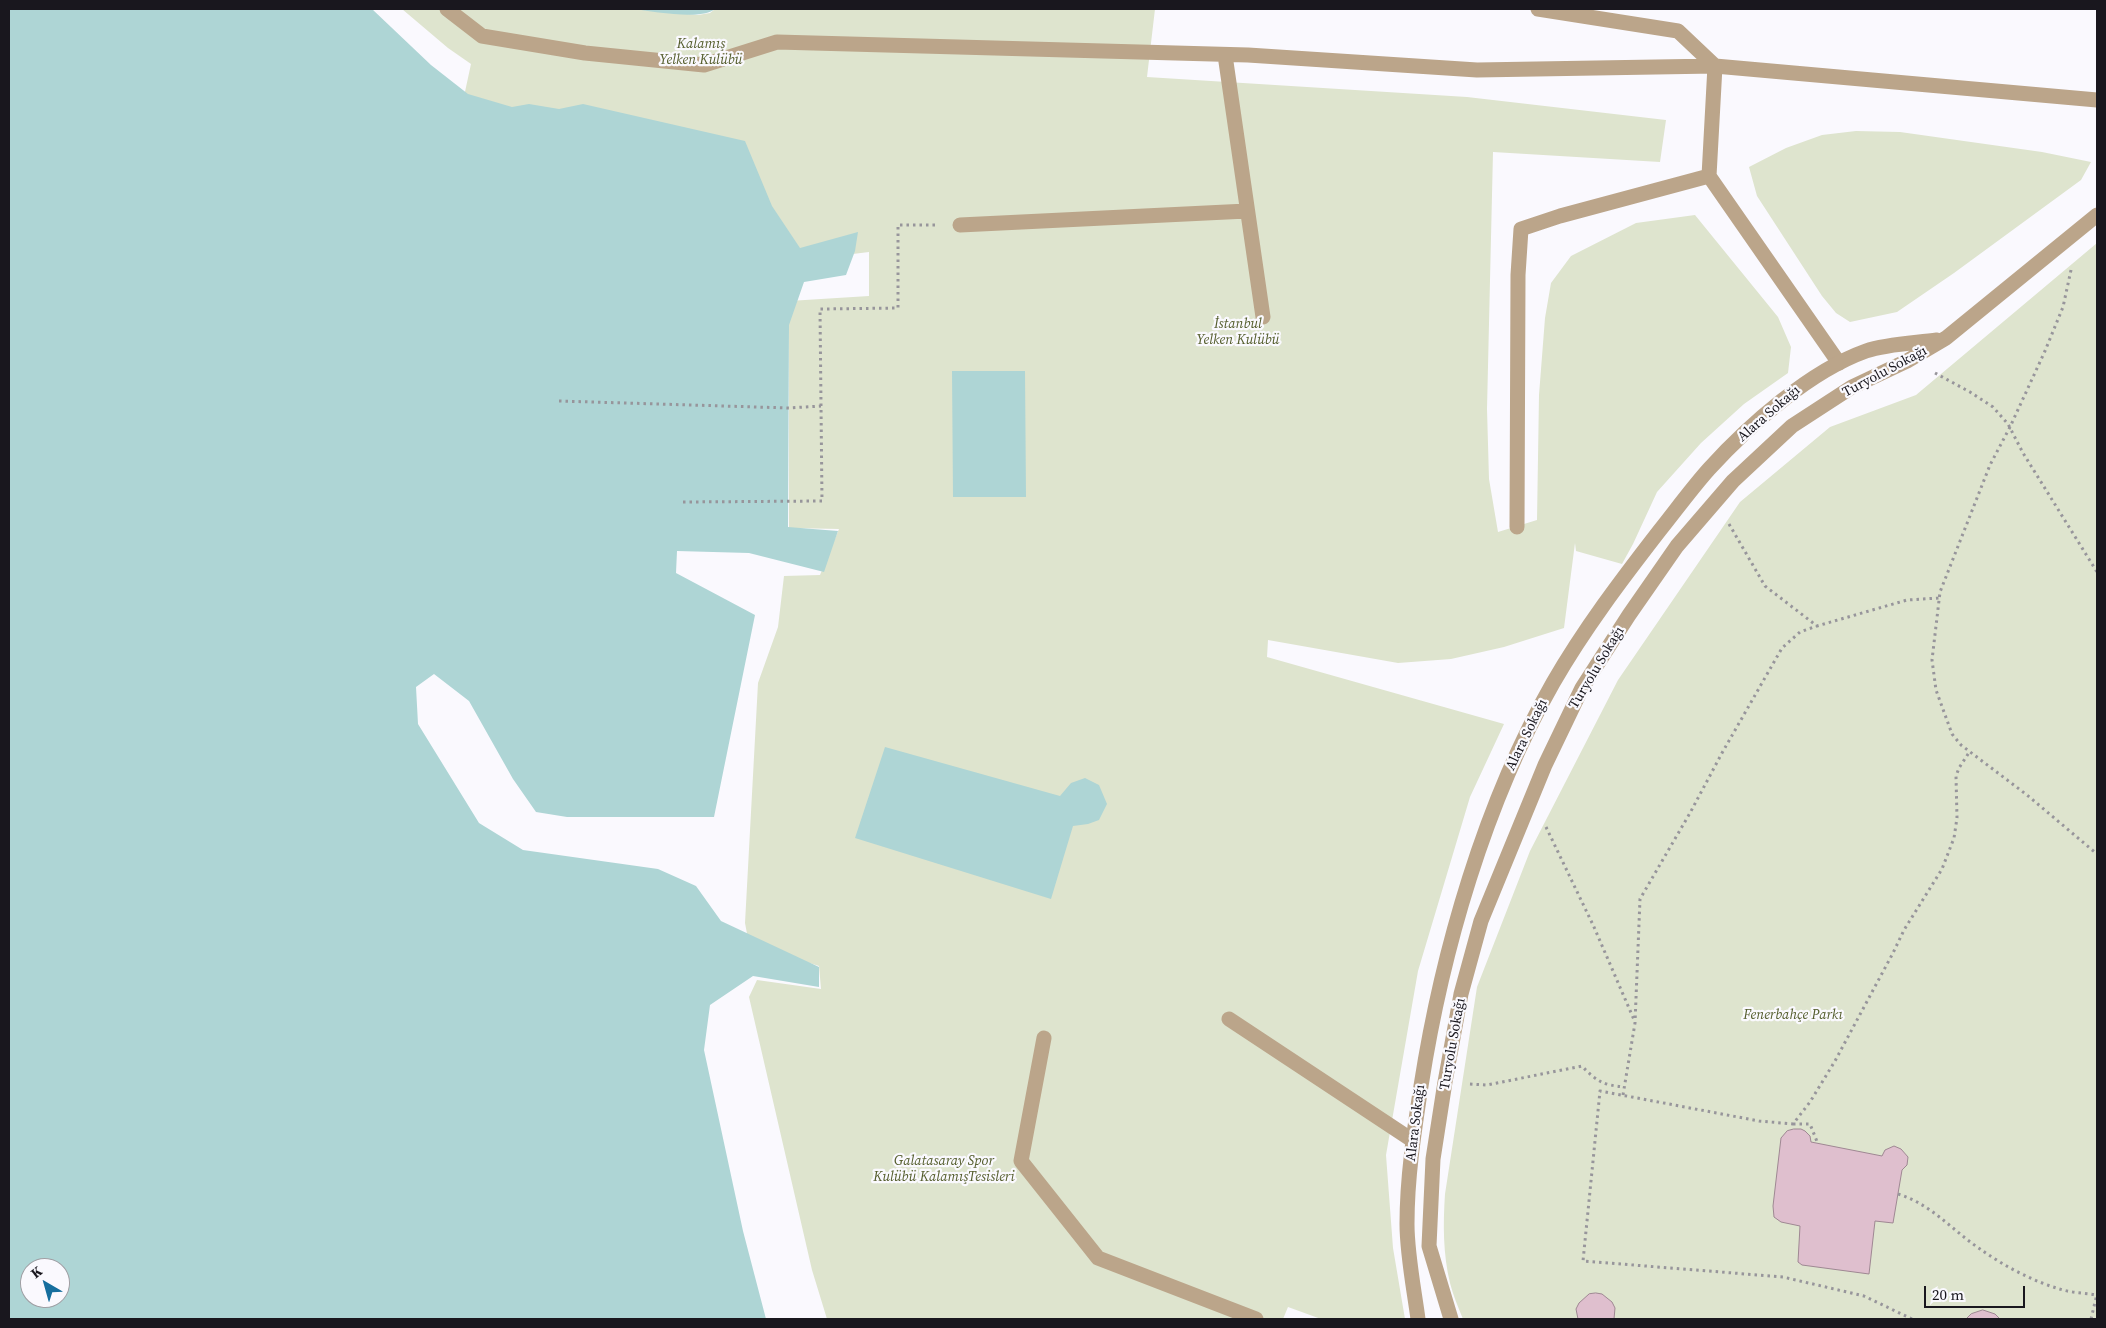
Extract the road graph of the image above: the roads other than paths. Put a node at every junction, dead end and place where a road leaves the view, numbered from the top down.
1 (447, 9) edge
2 (1538, 9) edge
3 (1225, 54) junction
4 (1715, 66) junction
5 (2097, 100) edge
6 (1710, 176) junction
7 (1247, 211) junction
8 (2097, 215) edge
9 (960, 225) road end
10 (1263, 317) dead end
11 (1946, 338) junction
12 (1839, 364) junction
13 (1516, 527) dead end
14 (1228, 1019) dead end
15 (1044, 1038) dead end
16 (1412, 1140) junction
17 (1256, 1319) edge
18 (1418, 1319) edge
19 (1451, 1319) edge

1 - 3 street
2 - 4 street
3 - 4 street
3 - 7 street
4 - 5 street
4 - 6 street
6 - 12 street
6 - 13 street
7 - 9 street
7 - 10 street
8 - 11 street, Turyolu Sokağı
11 - 12 street, Alara Sokağı
11 - 19 street, Turyolu Sokağı
12 - 16 street, Alara Sokağı
14 - 16 street
15 - 17 street
16 - 18 street, Alara Sokağı

